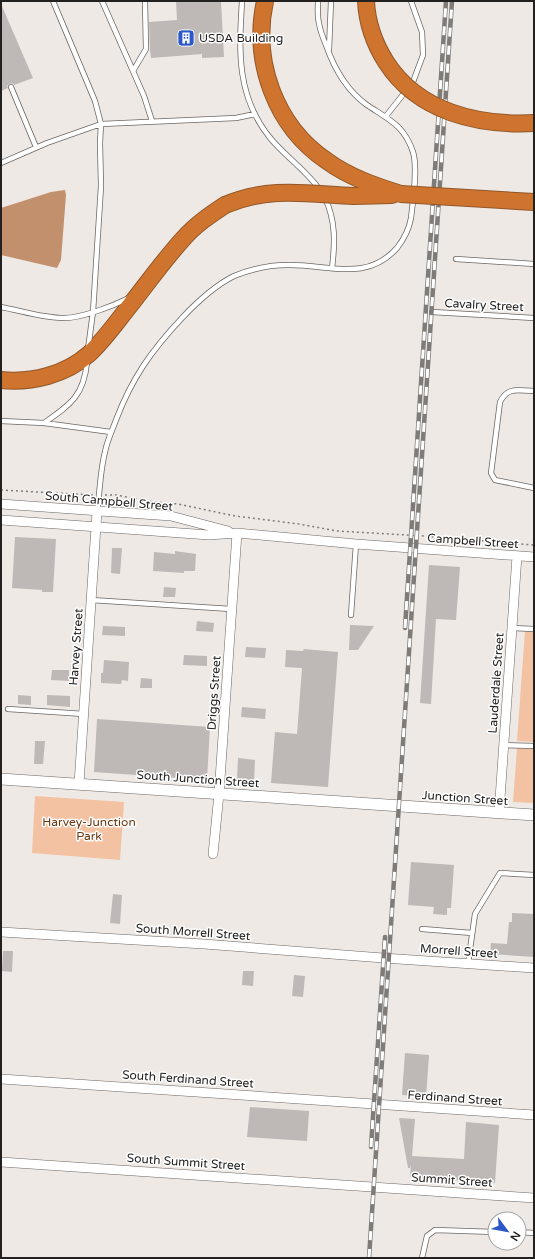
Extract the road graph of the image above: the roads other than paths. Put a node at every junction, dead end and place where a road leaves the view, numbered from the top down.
1 (53, 1) edge
2 (102, 1) edge
3 (145, 1) edge
4 (242, 1) edge
5 (265, 1) edge
6 (318, 1) edge
7 (331, 1) edge
8 (366, 1) edge
9 (411, 1) edge
10 (329, 54) junction
11 (133, 71) junction
12 (11, 87) dead end
13 (255, 114) junction
14 (386, 116) junction
15 (152, 121) junction
16 (534, 123) edge
17 (101, 124) junction
18 (36, 147) junction
19 (1, 163) edge
20 (401, 194) junction
21 (534, 202) edge
22 (456, 259) dead end
23 (534, 264) edge
24 (332, 268) junction
25 (146, 285) junction
26 (1, 307) edge
27 (92, 312) junction
28 (432, 312) dead end
29 (534, 318) edge
30 (87, 356) junction
31 (1, 380) edge
32 (534, 391) edge
33 (1, 421) edge
34 (44, 423) junction
35 (111, 432) junction
36 (534, 488) edge
37 (1, 504) edge
38 (97, 511) junction
39 (1, 520) edge
40 (96, 527) junction
41 (237, 533) junction
42 (356, 544) junction
43 (410, 548) joint
44 (517, 556) junction
45 (534, 557) edge
46 (91, 600) junction
47 (231, 609) junction
48 (351, 615) dead end
49 (512, 628) junction
50 (534, 629) edge
51 (8, 709) dead end
52 (84, 714) junction
53 (504, 745) junction
54 (534, 746) edge
55 (1, 779) edge
56 (79, 784) junction
57 (219, 794) junction
58 (394, 806) joint
59 (499, 813) junction
60 (534, 815) edge
61 (213, 854) dead end
62 (534, 875) edge
63 (422, 928) dead end
64 (1, 932) edge
65 (472, 933) junction
66 (383, 958) joint
67 (468, 964) junction
68 (534, 968) edge
69 (1, 1079) edge
70 (374, 1104) joint
71 (534, 1115) edge
72 (1, 1162) edge
73 (368, 1186) joint
74 (534, 1198) edge
75 (487, 1232) edge
76 (422, 1258) edge

1 - 17 lane
2 - 11 lane
3 - 11 lane
4 - 13 lane
5 - 20 highway
6 - 10 lane
7 - 10 lane
8 - 16 highway, bridge
9 - 14 lane
10 - 14 lane
11 - 15 lane
12 - 18 lane
13 - 15 lane
13 - 24 lane
14 - 24 lane
15 - 17 lane
17 - 18 lane
17 - 27 lane
18 - 19 lane
20 - 21 highway, bridge
20 - 25 highway, bridge
22 - 23 lane
24 - 35 lane
25 - 27 lane
25 - 30 highway
26 - 27 lane
27 - 30 lane
28 - 29 lane, Cavalry Street
30 - 31 highway
30 - 34 lane
32 - 36 lane
33 - 34 lane
34 - 35 lane
35 - 38 lane
37 - 38 street, South Campbell Street
38 - 40 street, Harvey Street
38 - 41 street, South Campbell Street
39 - 40 street, South Campbell Street
40 - 41 street, South Campbell Street
40 - 46 street, Harvey Street
41 - 42 street, South Campbell Street
41 - 47 street, Driggs Street
42 - 43 street, South Campbell Street
42 - 48 lane
43 - 44 street, Campbell Street
44 - 45 street, Campbell Street
44 - 49 street, Lauderdale Street
46 - 47 lane
46 - 52 street, Harvey Street
47 - 57 street, Driggs Street
49 - 50 lane
49 - 53 street, Lauderdale Street
51 - 52 lane
52 - 56 street, Harvey Street
53 - 54 lane
53 - 59 street, Lauderdale Street
55 - 56 street, South Junction Street
56 - 57 street, South Junction Street
57 - 58 street, South Junction Street
57 - 61 street, Driggs Street
58 - 59 street, Junction Street
59 - 60 street, Junction Street
62 - 65 lane
63 - 65 lane
64 - 66 street, South Morrell Street
65 - 67 lane
66 - 67 street, Morrell Street
67 - 68 street, Morrell Street
69 - 70 street, South Ferdinand Street
70 - 71 street, Ferdinand Street
72 - 73 street, South Summit Street
73 - 74 street, Summit Street
75 - 76 lane

